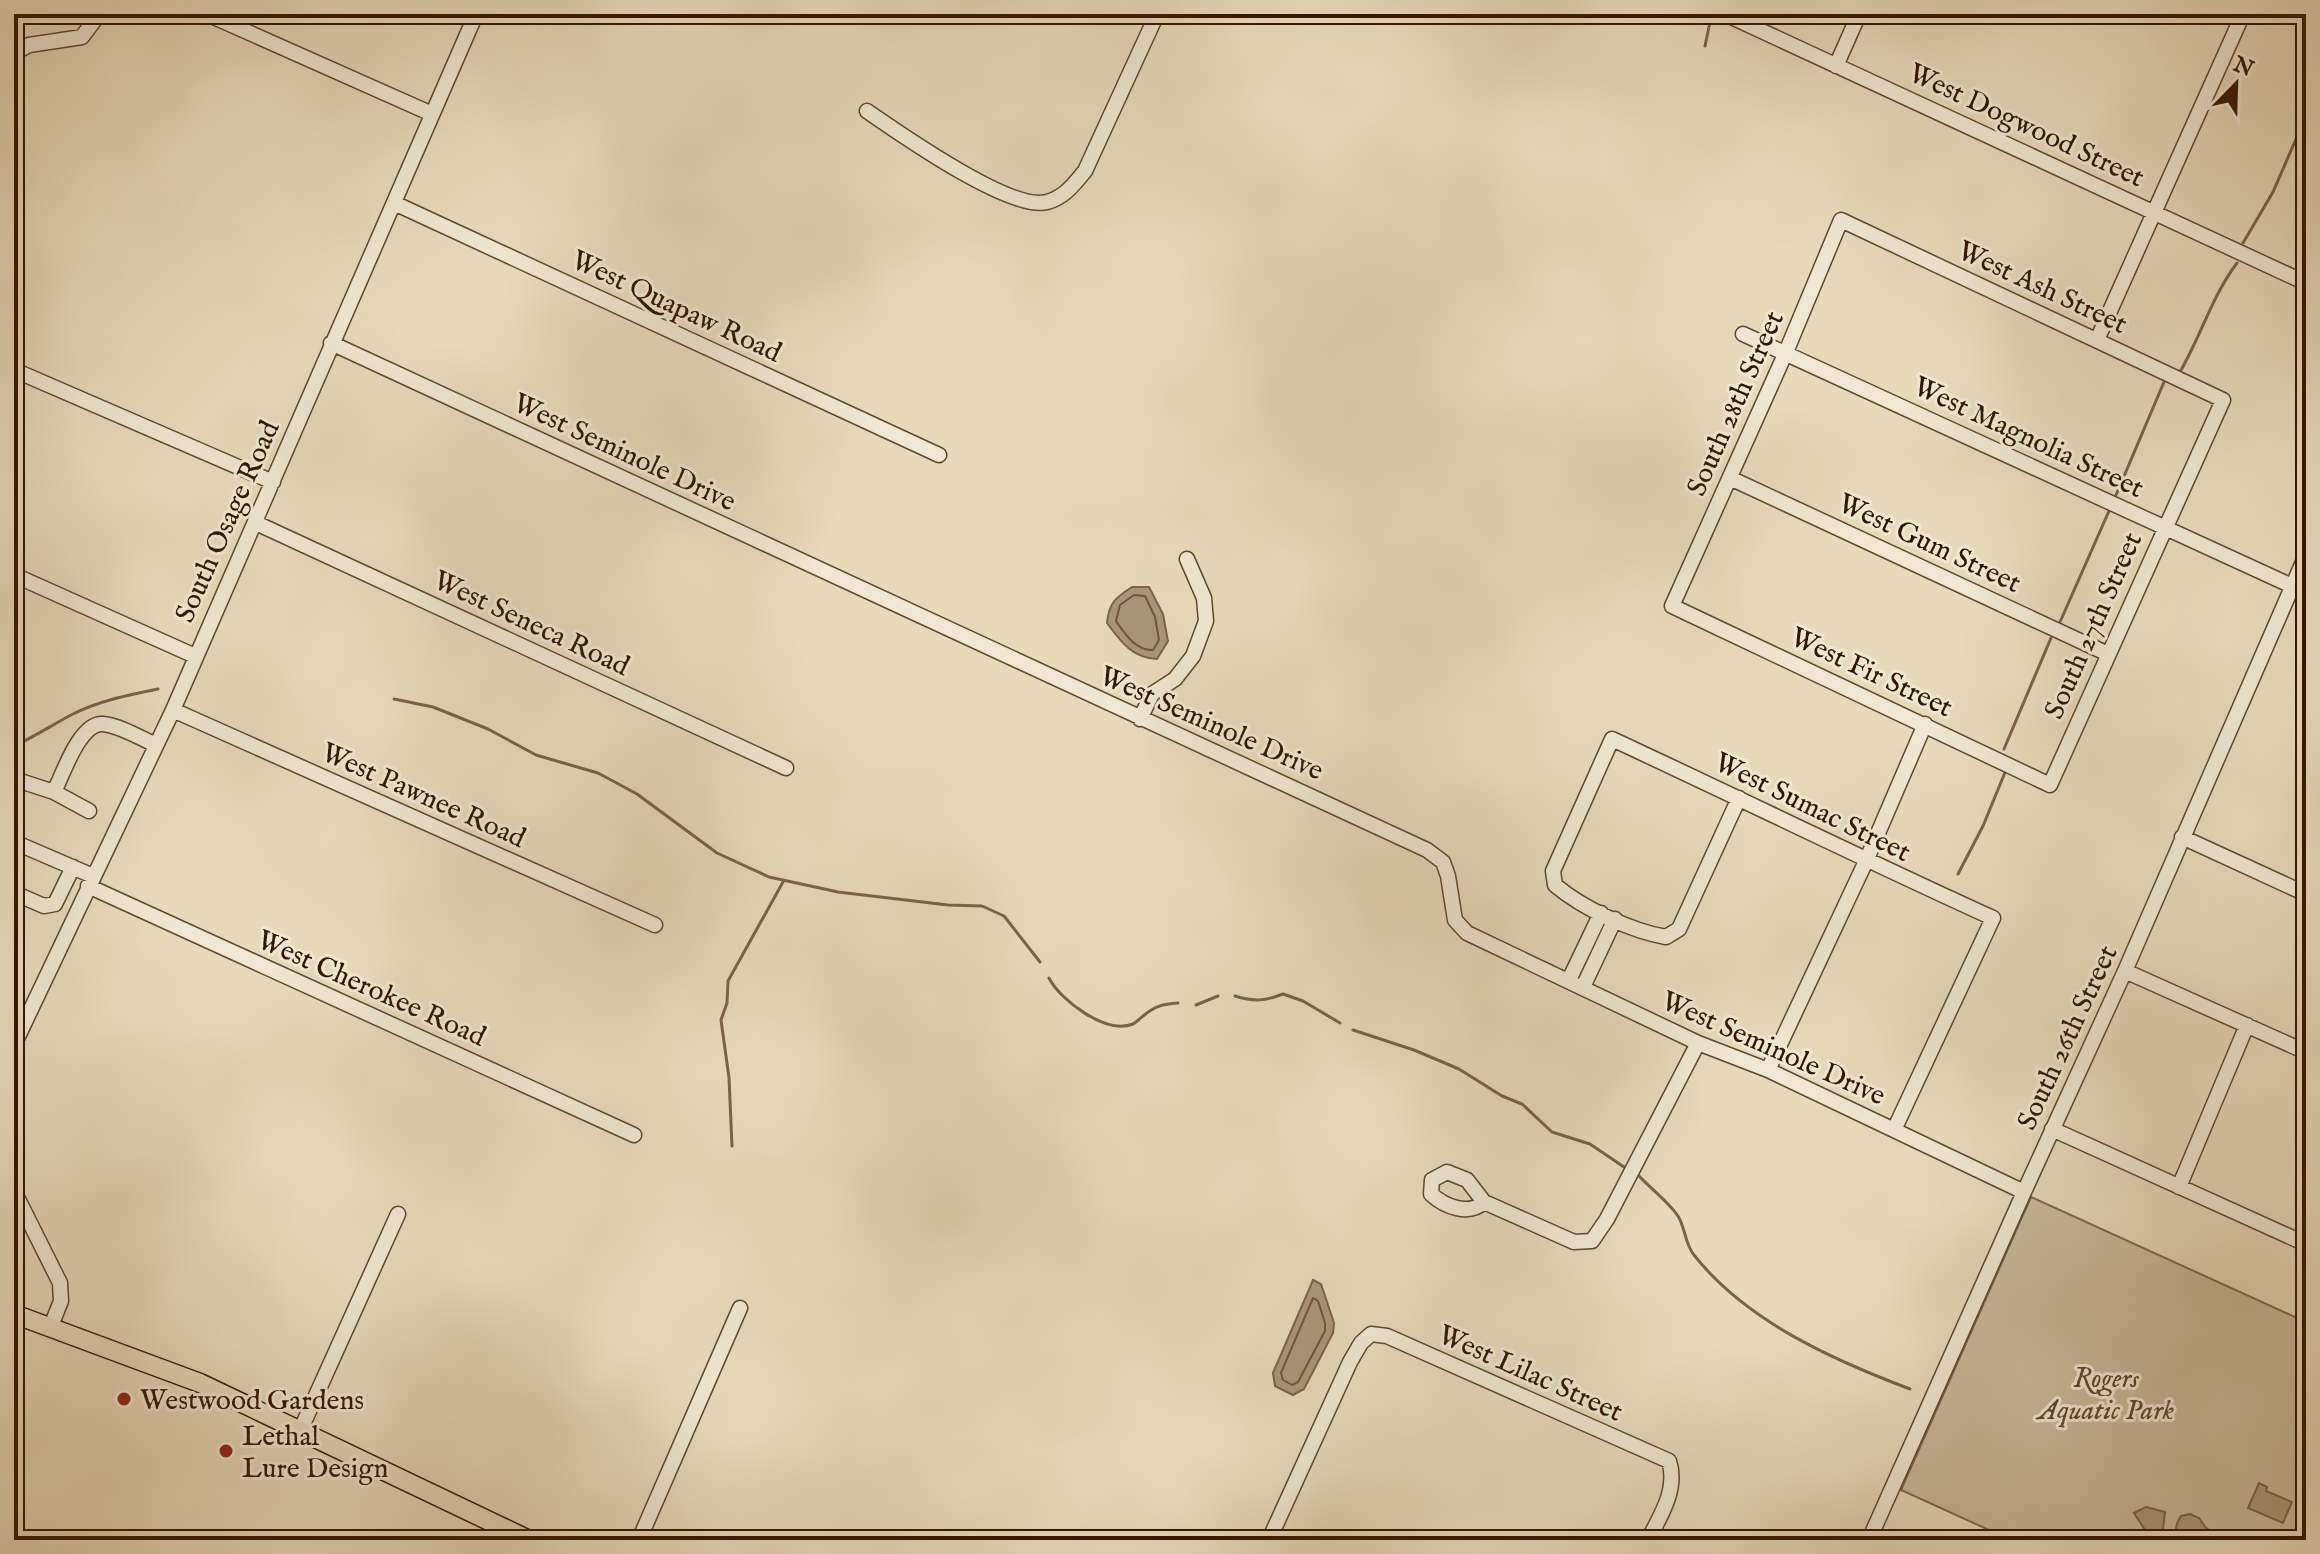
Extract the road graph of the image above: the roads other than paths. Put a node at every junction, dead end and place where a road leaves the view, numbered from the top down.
1 (99, 14) edge
2 (207, 14) edge
3 (476, 14) edge
4 (1157, 14) edge
5 (1725, 14) edge
6 (1859, 14) edge
7 (2243, 14) edge
8 (14, 53) edge
9 (1836, 66) junction
10 (867, 111) dead end
11 (432, 114) junction
12 (394, 203) junction
13 (2155, 212) junction
14 (1841, 220) joint
15 (2306, 283) edge
16 (1743, 334) dead end
17 (2097, 340) junction
18 (331, 343) junction
19 (1786, 352) junction
20 (14, 370) edge
21 (2223, 400) joint
22 (939, 455) dead end
23 (1730, 478) junction
24 (273, 482) junction
25 (256, 523) junction
26 (2164, 527) junction
27 (2306, 555) edge
28 (1187, 559) dead end
29 (14, 575) edge
30 (2292, 586) junction
31 (1672, 606) joint
32 (2108, 654) junction
33 (195, 656) junction
34 (173, 710) junction
35 (1140, 719) junction
36 (1925, 724) junction
37 (156, 745) junction
38 (786, 768) dead end
39 (14, 779) edge
40 (2050, 785) joint
41 (54, 792) junction
42 (1739, 798) junction
43 (89, 811) dead end
44 (2182, 837) junction
45 (14, 842) edge
46 (1866, 861) junction
47 (73, 867) junction
48 (90, 881) junction
49 (14, 893) edge
50 (2306, 894) edge
51 (1608, 916) junction
52 (655, 925) dead end
53 (2125, 971) junction
54 (1576, 984) junction
55 (2247, 1025) junction
56 (1698, 1043) junction
57 (14, 1045) edge
58 (2306, 1052) edge
59 (1768, 1070) junction
60 (2052, 1129) junction
61 (1894, 1130) junction
62 (634, 1135) dead end
63 (2179, 1187) junction
64 (14, 1191) edge
65 (2024, 1192) junction
66 (1484, 1202) dead end
67 (398, 1214) dead end
68 (2304, 1238) edge
69 (740, 1308) dead end
70 (14, 1314) edge
71 (51, 1326) junction
72 (300, 1431) junction
73 (529, 1540) edge
74 (639, 1540) edge
75 (1269, 1540) edge
76 (1648, 1540) edge
77 (1869, 1540) edge

1 - 8 street
2 - 11 street
3 - 11 street, South Osage Road
4 - 10 street
5 - 9 street, West Dogwood Street
6 - 9 street
7 - 13 street
9 - 13 street, West Dogwood Street
11 - 12 street, South Osage Road
12 - 18 street, South Osage Road
12 - 22 street, West Quapaw Road
13 - 15 street, West Dogwood Street
13 - 17 street
14 - 17 street, West Ash Street
14 - 19 street, South 28th Street
16 - 19 street, West Magnolia Street
17 - 21 street, West Ash Street
18 - 24 street, South Osage Road
18 - 35 street, West Seminole Drive
19 - 23 street, South 28th Street
19 - 26 street, West Magnolia Street
20 - 24 street
21 - 26 street, South 27th Street
23 - 31 street, South 28th Street
23 - 32 street, West Gum Street
24 - 25 street, South Osage Road
25 - 33 street, South Osage Road
25 - 38 street, West Seneca Road
26 - 30 street, West Magnolia Street
26 - 32 street, South 27th Street
27 - 30 street, South 26th Street
28 - 35 street
29 - 33 street
30 - 44 street, South 26th Street
31 - 36 street, West Fir Street
32 - 40 street, South 27th Street
33 - 34 street, South Osage Road
34 - 37 street, South Osage Road
34 - 52 street, West Pawnee Road
35 - 54 street, West Seminole Drive
36 - 40 street, West Fir Street
36 - 46 street
37 - 41 street
37 - 48 street, South Osage Road
39 - 41 street
41 - 43 street
42 - 46 street, West Sumac Street
42 - 51 street
42 - 51 street, West Sumac Street
44 - 50 street
44 - 53 street, South 26th Street
45 - 47 street, West Cherokee Road
46 - 59 street
46 - 61 street, West Sumac Street
47 - 48 street, West Cherokee Road
47 - 49 street
48 - 57 street, South Osage Road
48 - 62 street, West Cherokee Road
51 - 54 street
53 - 55 street
53 - 60 street, South 26th Street
54 - 56 street, West Seminole Drive
55 - 58 street
55 - 63 street
56 - 59 street, West Seminole Drive
56 - 66 street
59 - 61 street, West Seminole Drive
60 - 63 street
60 - 65 street, South 26th Street
61 - 65 street, West Seminole Drive
63 - 68 street
64 - 71 street
65 - 77 street, South 26th Street
67 - 72 street
69 - 74 street
70 - 71 main road
71 - 72 main road
72 - 73 main road
75 - 76 street, West Lilac Street

